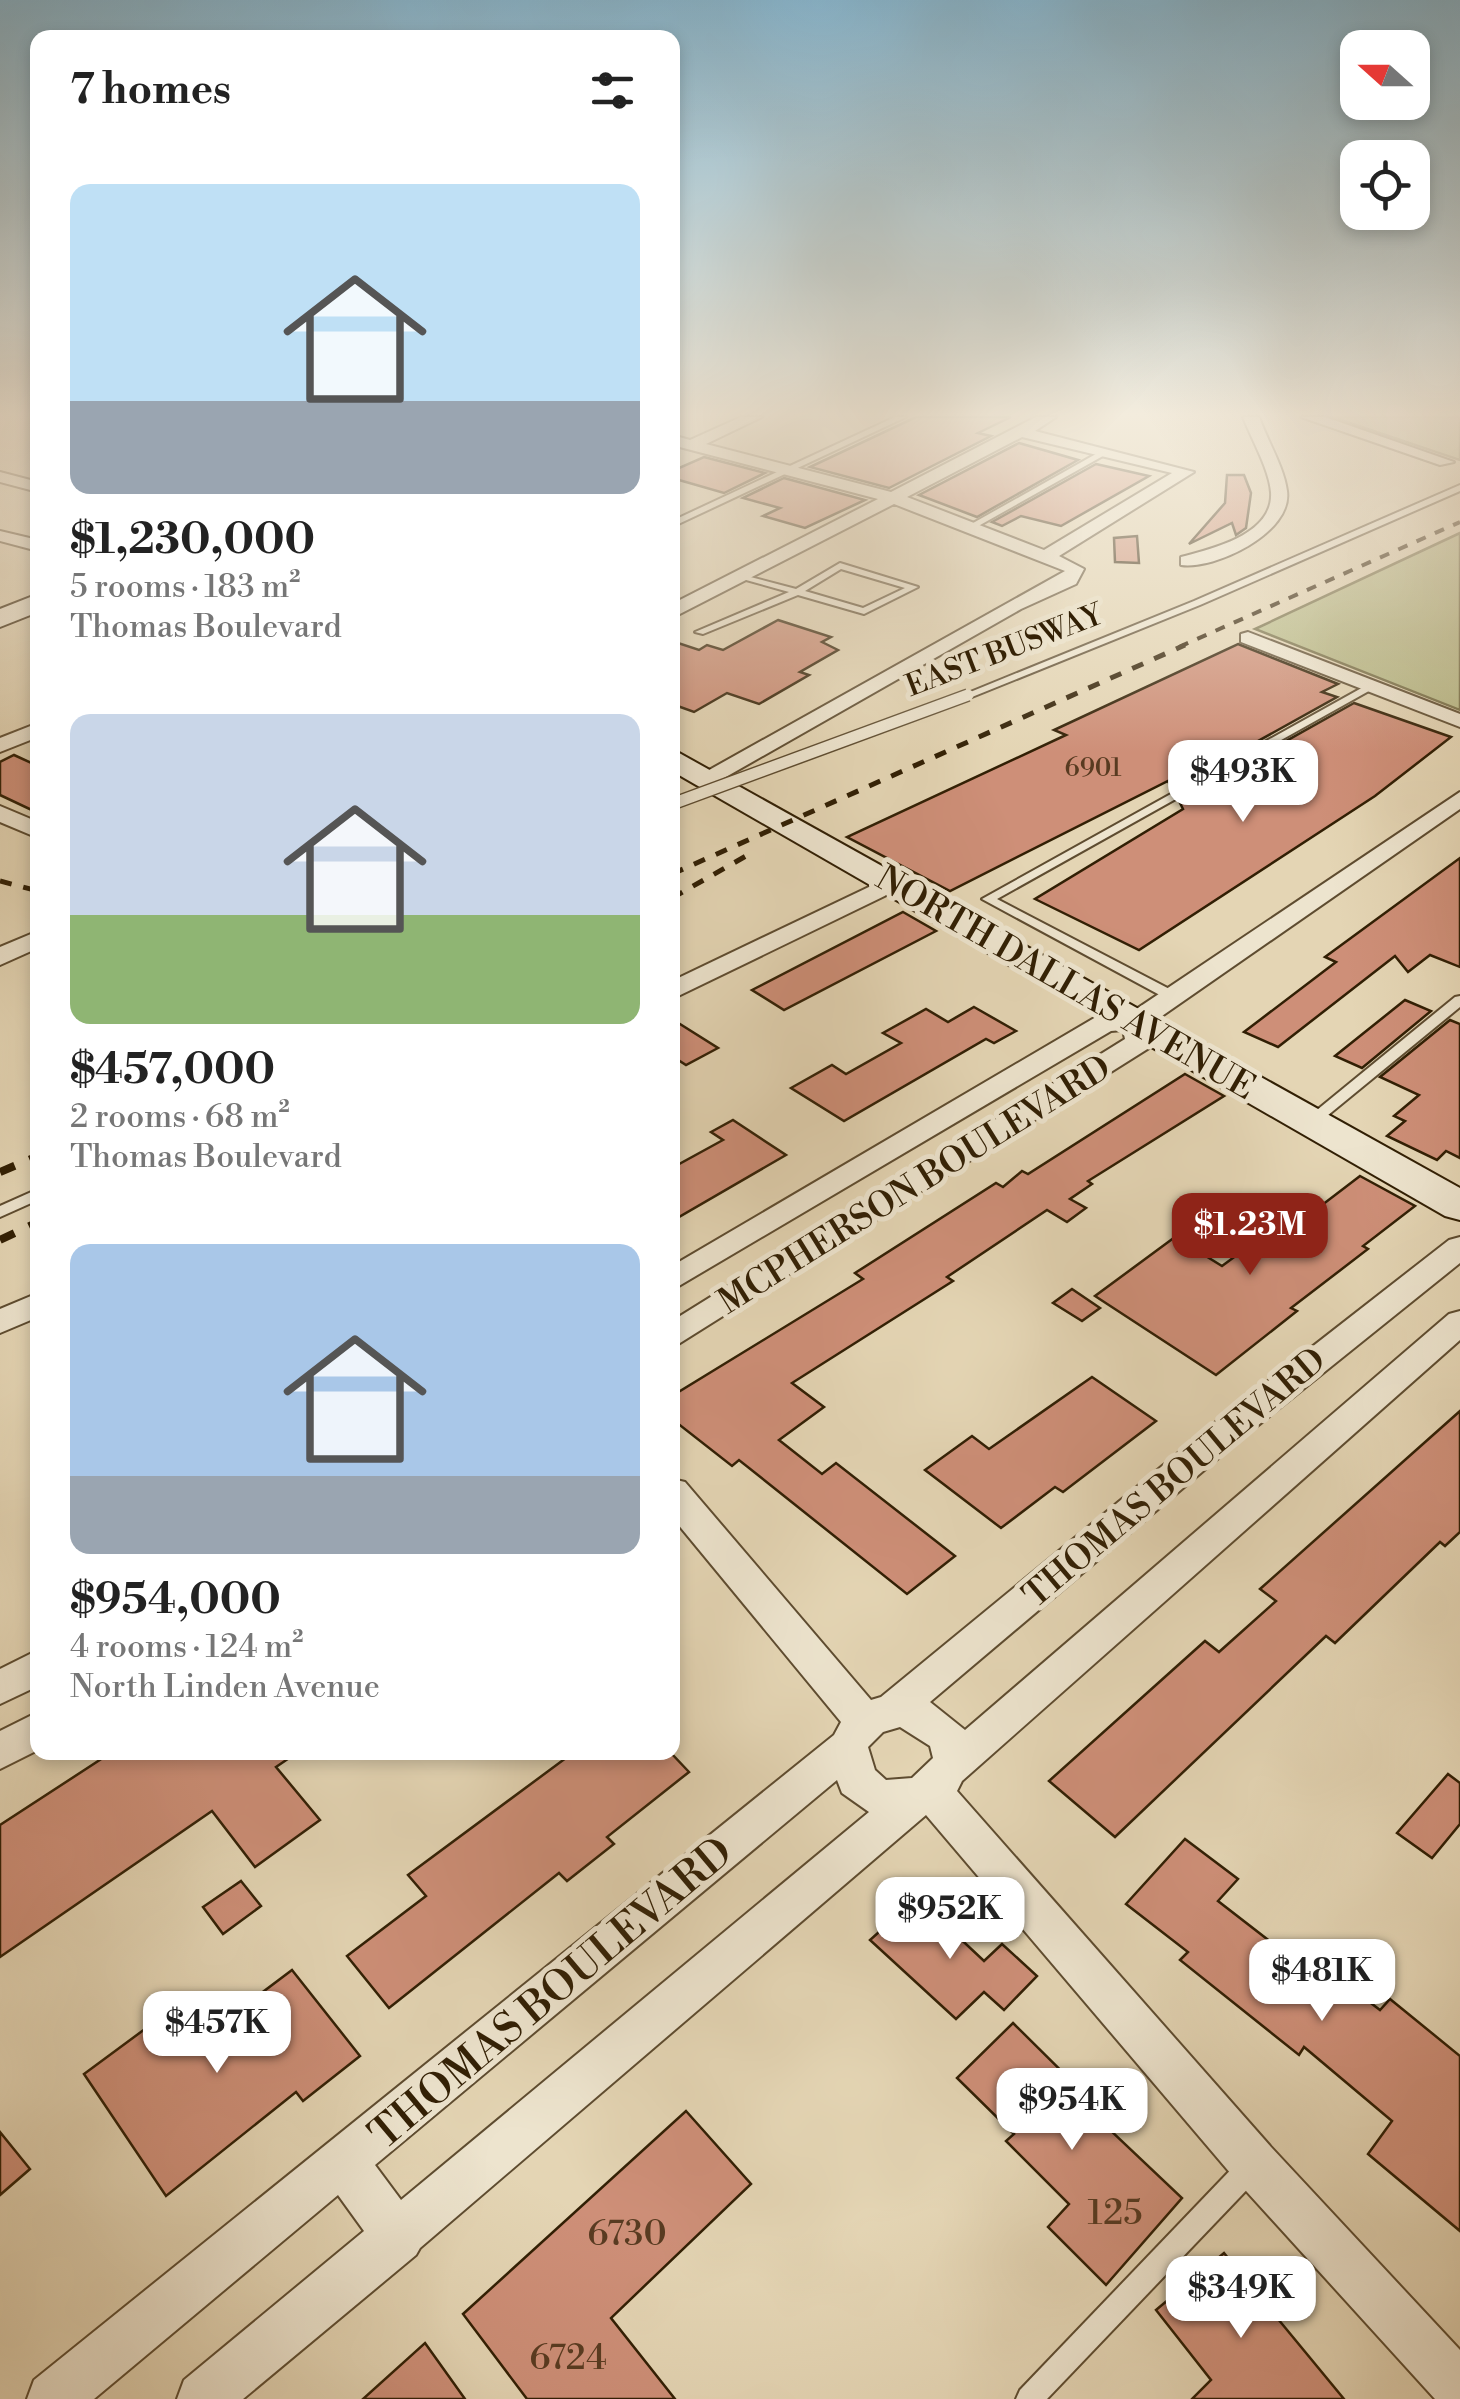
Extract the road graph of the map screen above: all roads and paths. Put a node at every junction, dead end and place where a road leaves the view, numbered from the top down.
1 (834, 529) edge
2 (975, 529) edge
3 (1092, 529) edge
4 (1261, 529) edge
5 (1366, 529) edge
6 (0, 536) edge
7 (30, 544) edge
8 (1045, 557) junction
9 (1187, 561) dead end
10 (742, 576) junction
11 (795, 593) junction
12 (30, 605) edge
13 (680, 608) edge
14 (1, 618) edge
15 (700, 632) dead end
16 (1248, 638) dead end
17 (1371, 687) junction
18 (1460, 722) edge
19 (30, 733) edge
20 (0, 746) edge
21 (680, 762) edge
22 (710, 779) junction
23 (1460, 798) edge
24 (680, 801) edge
25 (0, 813) edge
26 (30, 825) edge
27 (892, 882) junction
28 (30, 942) edge
29 (0, 957) edge
30 (680, 987) edge
31 (1174, 997) junction
32 (1460, 1000) edge
33 (1135, 1022) junction
34 (1311, 1122) junction
35 (871, 1162) junction
36 (908, 1188) junction
37 (30, 1198) edge
38 (1460, 1206) edge
39 (0, 1212) edge
40 (1460, 1247) edge
41 (680, 1275) edge
42 (30, 1308) edge
43 (0, 1322) edge
44 (1460, 1322) edge
45 (680, 1332) edge
46 (680, 1501) edge
47 (30, 1671) edge
48 (0, 1688) edge
49 (878, 1722) junction
50 (30, 1733) edge
51 (0, 1752) edge
52 (930, 1782) junction
53 (344, 2163) junction
54 (1254, 2164) junction
55 (399, 2238) junction
56 (1460, 2386) edge
57 (53, 2399) edge
58 (204, 2399) edge
59 (1029, 2399) edge

1 - 10 street
2 - 8 street
3 - 8 street
4 - 9 street
5 - 24 lane, EAST BUSWAY, bridge
6 - 7 street
8 - 22 street
10 - 11 lane
10 - 13 street
11 - 11 lane
11 - 15 lane
12 - 14 main road
16 - 17 street
17 - 18 street
17 - 31 lane
19 - 20 street
21 - 22 main road, NORTH DALLAS AVENUE
22 - 27 main road, NORTH DALLAS AVENUE
23 - 31 street, MCPHERSON BOULEVARD
25 - 26 street
27 - 30 street
27 - 33 main road, NORTH DALLAS AVENUE
28 - 29 street
31 - 33 street, MCPHERSON BOULEVARD
32 - 34 lane
33 - 34 main road, NORTH DALLAS AVENUE
33 - 35 street, MCPHERSON BOULEVARD
33 - 36 street, MCPHERSON BOULEVARD
34 - 38 main road, NORTH DALLAS AVENUE
35 - 36 street
35 - 41 street, MCPHERSON BOULEVARD
36 - 45 street, MCPHERSON BOULEVARD
37 - 39 lane
40 - 49 street, THOMAS BOULEVARD
42 - 43 street
44 - 52 street, THOMAS BOULEVARD
46 - 49 street
47 - 48 street
49 - 52 street
49 - 52 street
49 - 53 street, THOMAS BOULEVARD
50 - 51 street
52 - 54 street
52 - 55 street, THOMAS BOULEVARD
53 - 55 street, THOMAS BOULEVARD
53 - 57 street, THOMAS BOULEVARD
54 - 56 street
54 - 59 lane
55 - 58 street, THOMAS BOULEVARD

